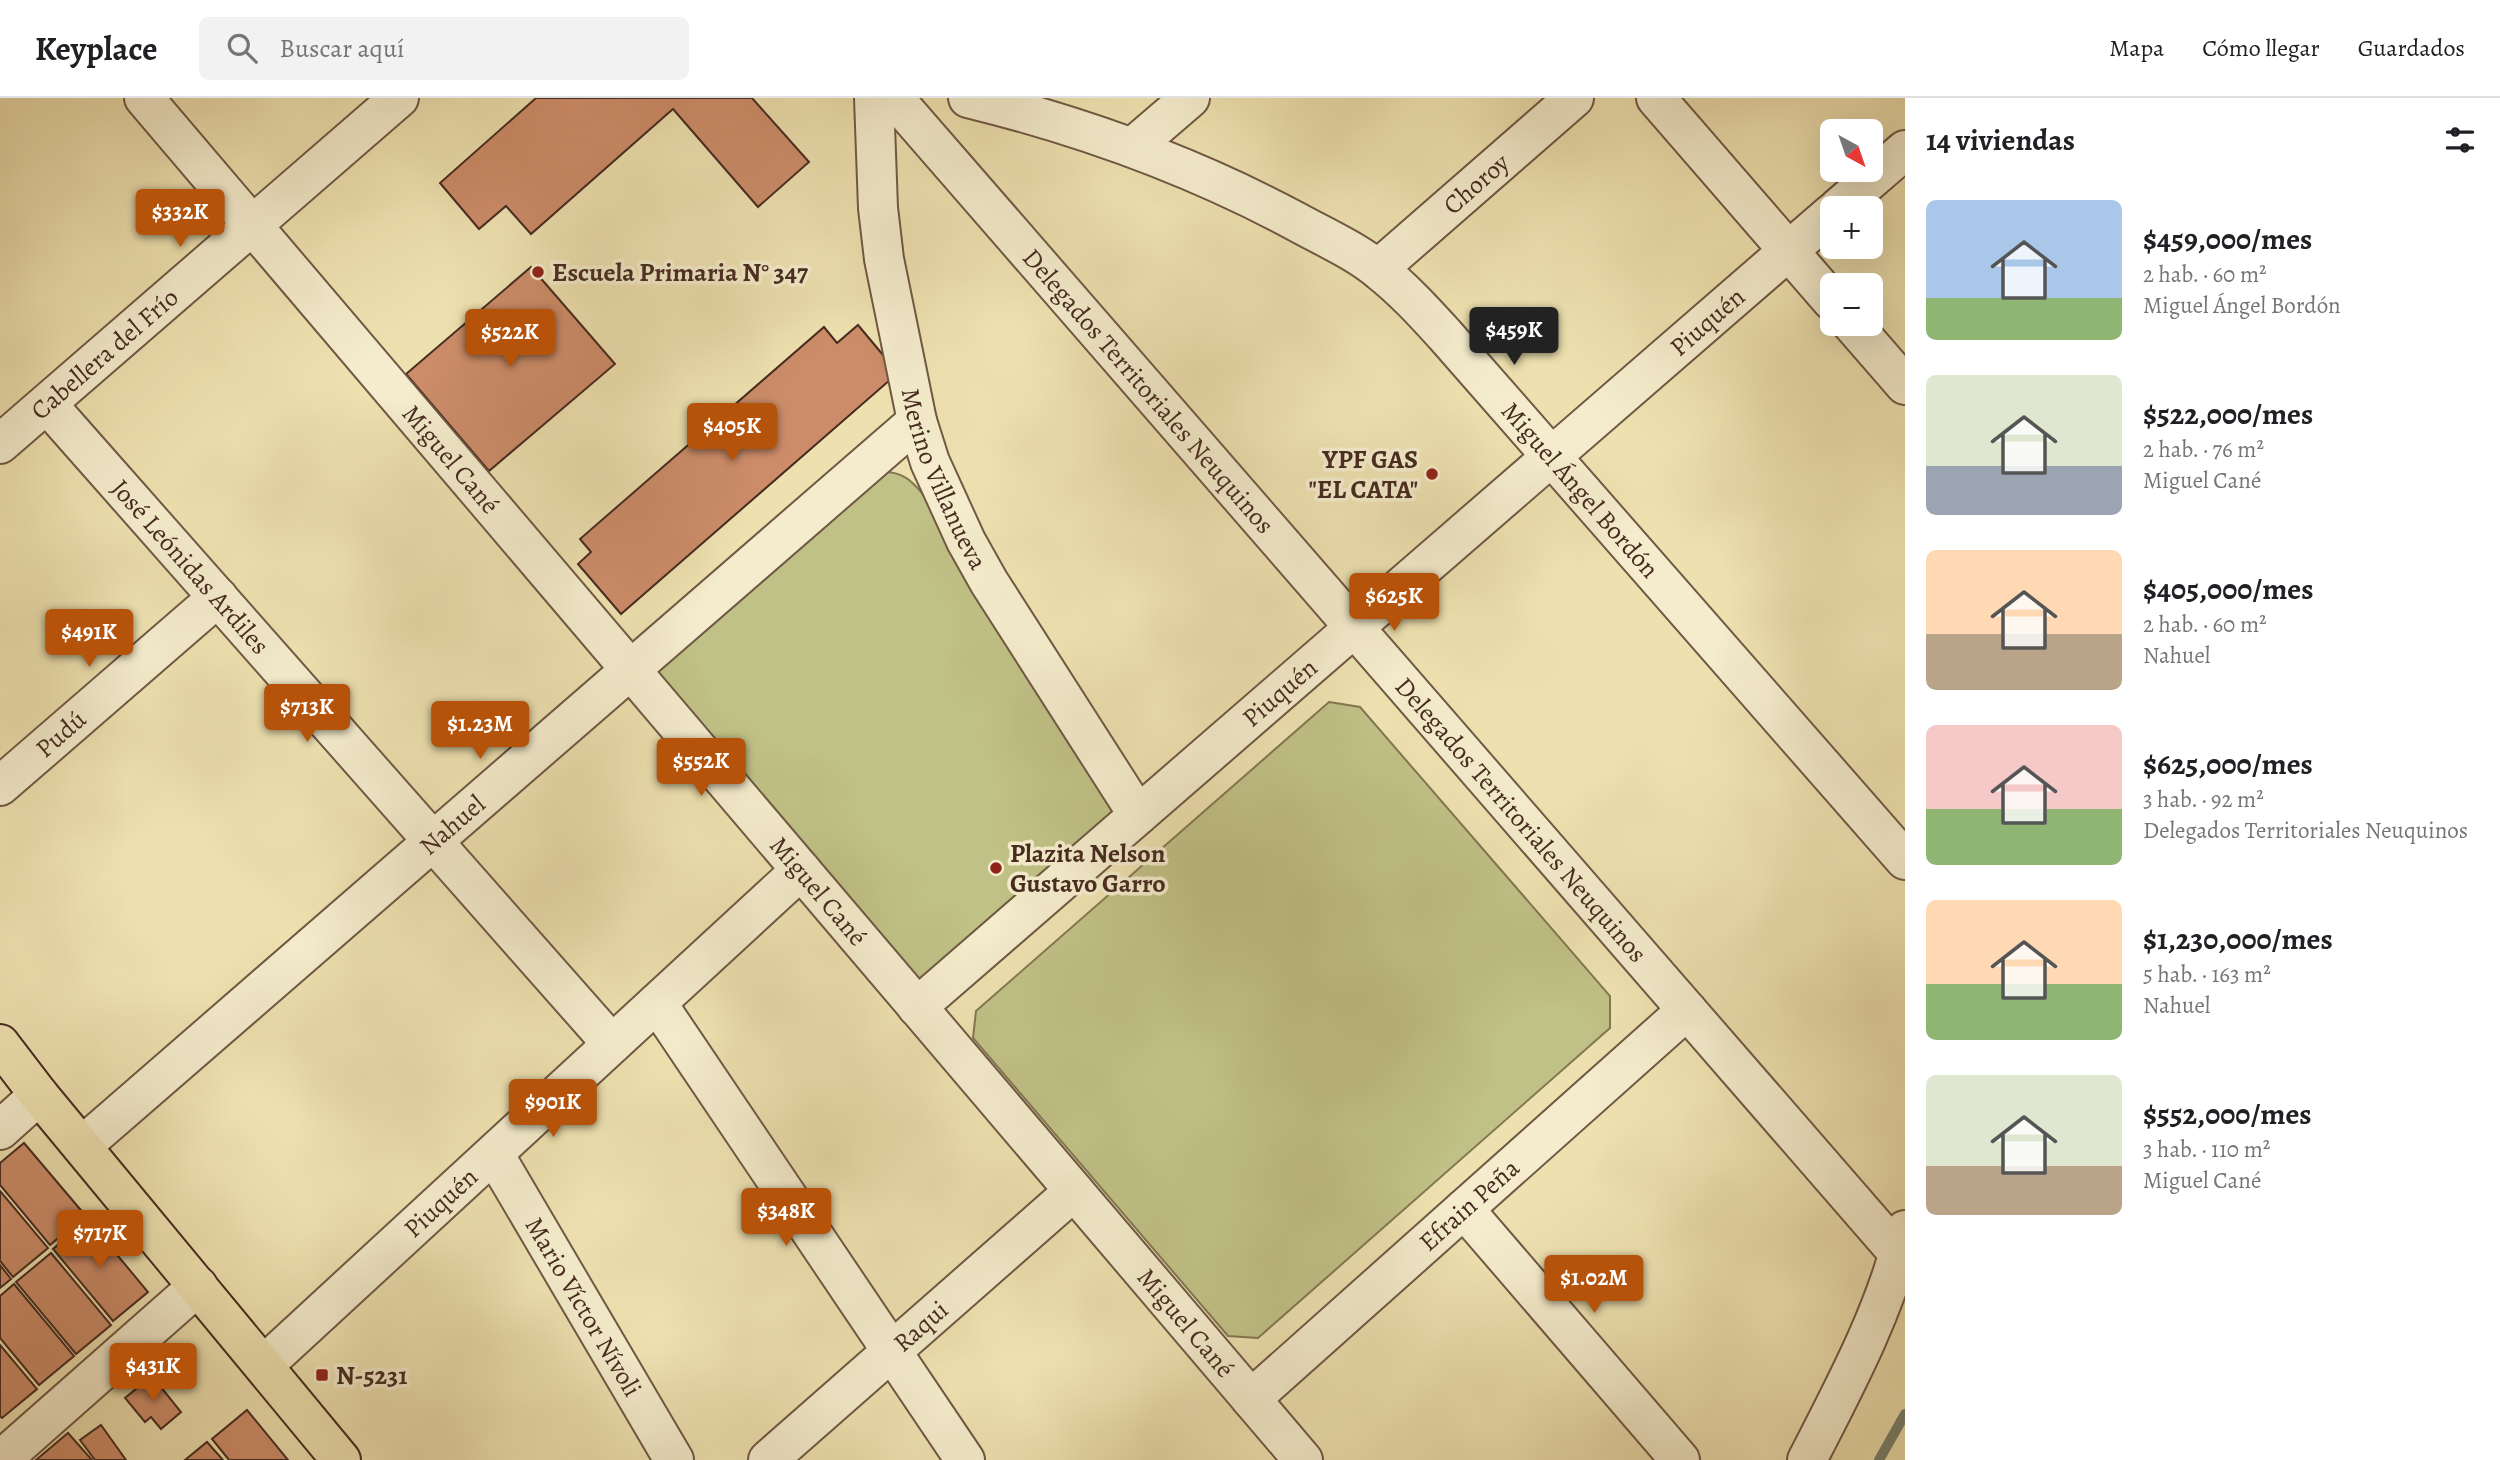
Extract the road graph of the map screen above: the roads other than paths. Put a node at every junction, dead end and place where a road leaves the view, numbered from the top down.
1 (144, 98) edge
2 (399, 98) edge
3 (874, 98) edge
4 (894, 98) edge
5 (968, 98) edge
6 (1189, 98) edge
7 (1574, 98) edge
8 (1656, 98) edge
9 (1133, 147) junction
10 (1905, 150) edge
11 (1852, 196) edge
12 (1820, 224) edge
13 (252, 225) junction
14 (1789, 251) junction
15 (1378, 269) junction
16 (1820, 287) edge
17 (1862, 336) edge
18 (1905, 385) edge
19 (47, 404) junction
20 (918, 421) junction
21 (0, 444) edge
22 (1553, 456) junction
23 (218, 597) junction
24 (1354, 628) junction
25 (631, 669) junction
26 (0, 786) edge
27 (1138, 815) junction
28 (433, 841) junction
29 (1905, 860) edge
30 (802, 870) junction
31 (657, 1003) junction
32 (917, 1007) junction
33 (1687, 1010) junction
34 (0, 1044) edge
35 (612, 1044) junction
36 (39, 1095) junction
37 (0, 1130) edge
38 (82, 1146) junction
39 (494, 1154) junction
40 (1074, 1192) junction
41 (1464, 1209) junction
42 (1902, 1242) edge
43 (198, 1286) junction
44 (892, 1352) junction
45 (264, 1365) junction
46 (1251, 1399) junction
47 (1, 1460) edge
48 (341, 1460) edge
49 (674, 1460) edge
50 (768, 1460) edge
51 (965, 1460) edge
52 (1303, 1460) edge
53 (1680, 1460) edge
54 (1807, 1460) edge

1 - 13 street, Miguel Cané
2 - 13 street, Cabellera del Frío
3 - 20 street, Merino Villanueva
4 - 24 street, Delegados Territoriales Neuquinos
5 - 9 street, Miguel Ángel Bordón
6 - 9 street
7 - 15 street, Choroy
8 - 14 street
9 - 15 street, Miguel Ángel Bordón
10 - 11 street
12 - 14 street, Piuquén
13 - 19 street, Cabellera del Frío
13 - 25 street, Miguel Cané
14 - 16 street
14 - 22 street, Piuquén
15 - 22 street, Miguel Ángel Bordón
17 - 18 street
19 - 21 street, Cabellera del Frío
19 - 23 street, José Leónidas Ardiles
20 - 25 street, Nahuel
20 - 27 street, Merino Villanueva
22 - 24 street, Piuquén
22 - 29 street, Miguel Ángel Bordón
23 - 26 street, Pudú
23 - 28 street, José Leónidas Ardiles
24 - 27 street, Piuquén
24 - 33 street, Delegados Territoriales Neuquinos
25 - 28 street, Nahuel
25 - 30 street, Miguel Cané
27 - 32 street, Piuquén
28 - 35 street, José Leónidas Ardiles
28 - 38 street, Nahuel
30 - 31 street, Piuquén
30 - 32 street, Miguel Cané
31 - 35 street, Piuquén
31 - 44 street
32 - 40 street, Miguel Cané
33 - 41 street, Efrain Peña
33 - 42 street, Delegados Territoriales Neuquinos
34 - 36 main road
35 - 39 street, Piuquén
36 - 37 street
36 - 38 main road
38 - 43 main road
39 - 45 street, Piuquén
39 - 49 street, Mario Víctor Nívoli
40 - 44 street, Raqui
40 - 46 street, Miguel Cané
41 - 46 street, Efrain Peña
41 - 53 street
42 - 54 street
43 - 45 main road
43 - 47 street
44 - 50 street, Raqui
44 - 51 street
45 - 48 main road
46 - 52 street, Miguel Cané

